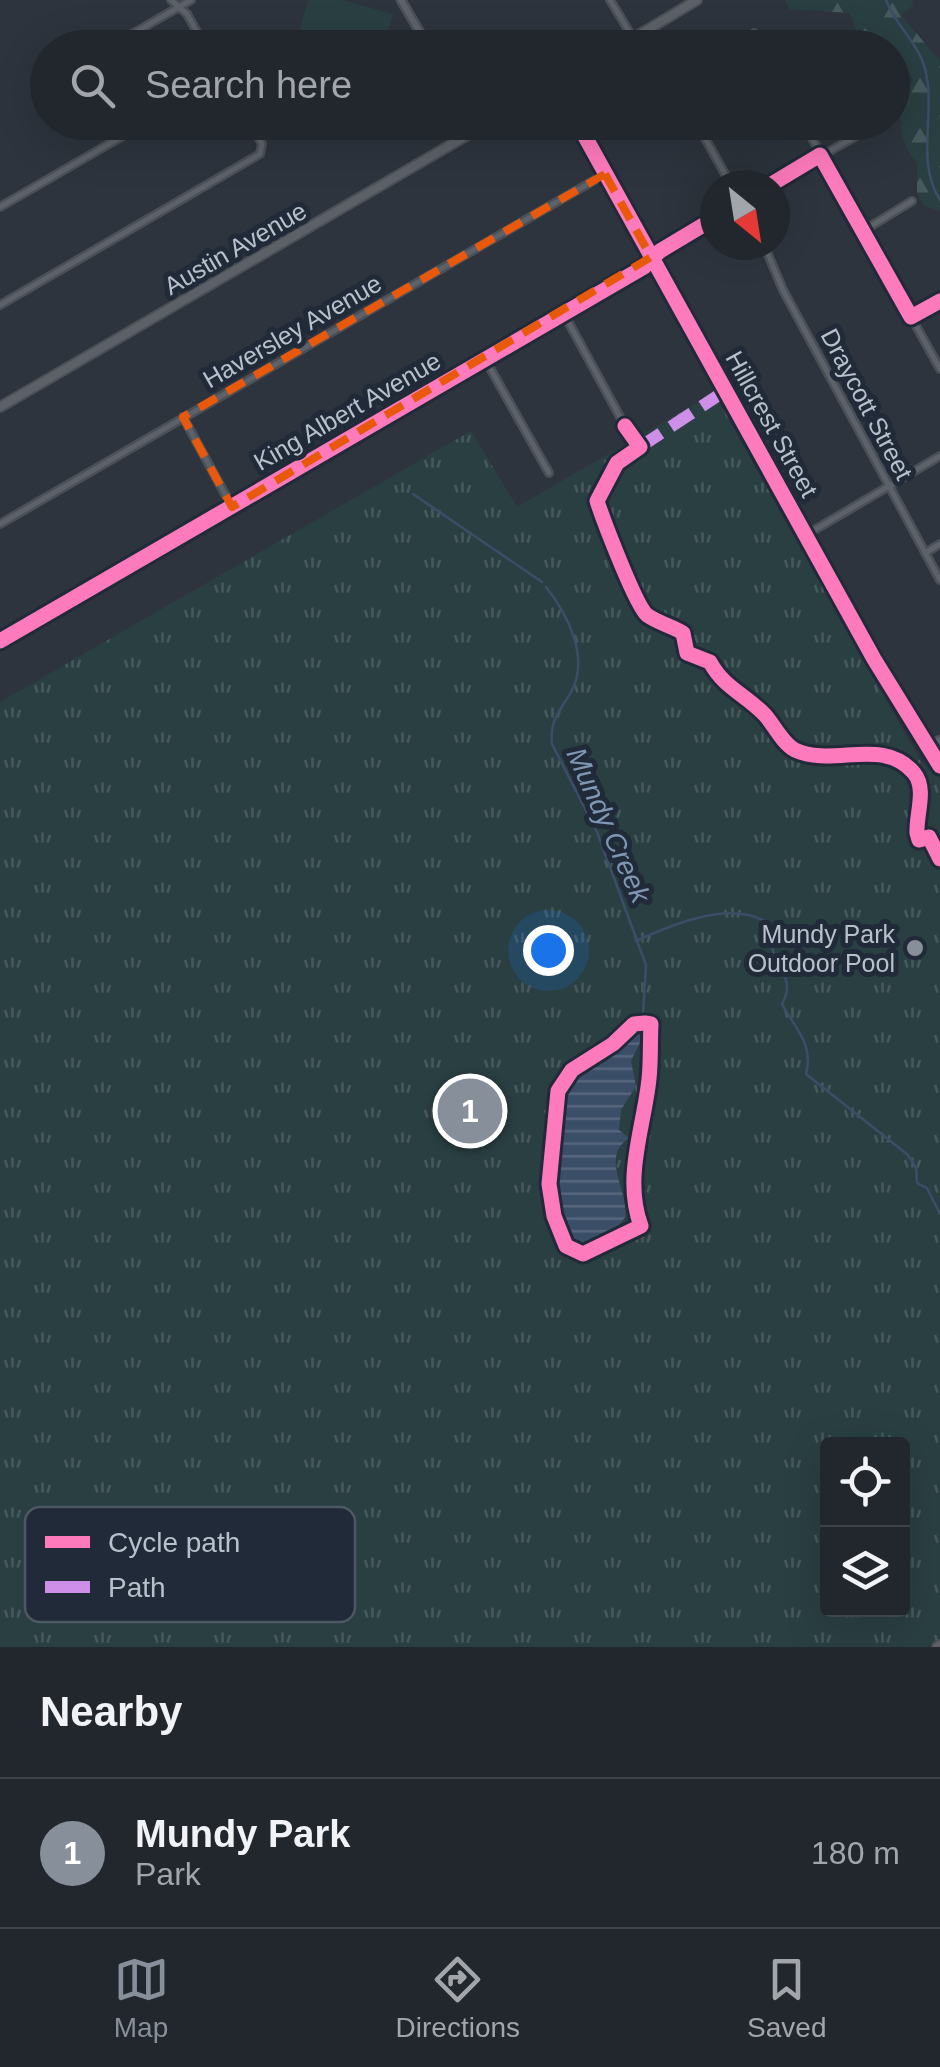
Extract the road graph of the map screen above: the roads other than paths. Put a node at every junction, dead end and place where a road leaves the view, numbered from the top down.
1 (171, 0) edge
2 (191, 0) edge
3 (401, 0) edge
4 (610, 0) edge
5 (696, 0) edge
6 (179, 7) junction
7 (139, 30) edge
8 (194, 30) edge
9 (418, 30) edge
10 (627, 30) edge
11 (647, 30) edge
12 (116, 140) edge
13 (260, 140) edge
14 (450, 140) edge
15 (587, 140) edge
16 (706, 140) edge
17 (812, 140) edge
18 (849, 140) edge
19 (820, 155) junction
20 (722, 170) edge
21 (790, 173) edge
22 (605, 174) junction
23 (912, 201) dead end
24 (0, 208) edge
25 (700, 227) edge
26 (863, 231) junction
27 (652, 257) junction
28 (770, 260) edge
29 (940, 301) edge
30 (0, 304) edge
31 (564, 314) junction
32 (912, 317) junction
33 (485, 360) junction
34 (940, 369) edge
35 (0, 408) edge
36 (183, 417) junction
37 (625, 426) dead end
38 (940, 456) edge
39 (549, 473) dead end
40 (890, 486) junction
41 (232, 506) junction
42 (0, 524) edge
43 (806, 535) junction
44 (940, 544) edge
45 (925, 553) junction
46 (940, 580) edge
47 (0, 641) edge
48 (940, 740) edge
49 (926, 748) junction
50 (940, 766) edge

1 - 6 street
2 - 6 street
3 - 9 street
4 - 10 street
5 - 11 main road
6 - 7 street
6 - 8 street
12 - 24 street
13 - 30 street
14 - 35 main road, Austin Avenue
15 - 22 street, Hillcrest Street
16 - 20 street
17 - 19 street
18 - 19 street
19 - 21 street
19 - 26 street
22 - 27 street, Hillcrest Street
22 - 36 street, Haversley Avenue
23 - 26 street
25 - 27 street, King Albert Avenue
26 - 32 street
27 - 31 street, King Albert Avenue
27 - 43 street, Hillcrest Street
28 - 40 street, Draycott Street
29 - 32 street
31 - 33 street, King Albert Avenue
31 - 37 street
32 - 34 street
33 - 39 street
33 - 41 street, King Albert Avenue
36 - 41 street
36 - 42 street, Haversley Avenue
38 - 40 street
40 - 43 street
40 - 45 street, Draycott Street
41 - 47 street, King Albert Avenue
43 - 49 street, Hillcrest Street
44 - 45 street
45 - 46 street, Draycott Street
48 - 49 street
49 - 50 street, Hillcrest Street

